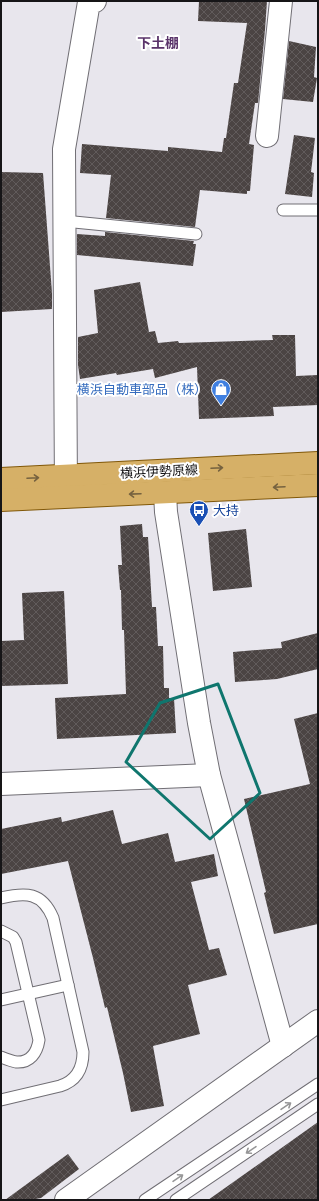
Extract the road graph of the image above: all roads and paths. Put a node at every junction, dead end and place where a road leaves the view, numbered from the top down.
1 (94, 1) edge
2 (281, 1) edge
3 (267, 136) dead end
4 (283, 210) dead end
5 (318, 210) edge
6 (64, 221) junction
7 (196, 234) dead end
8 (318, 463) edge
9 (1, 479) edge
10 (66, 486) junction
11 (318, 486) edge
12 (165, 493) junction
13 (1, 500) edge
14 (209, 775) junction
15 (1, 784) edge
16 (1, 898) edge
17 (1, 931) edge
18 (68, 986) junction
19 (29, 994) junction
20 (1, 1000) edge
21 (318, 1021) edge
22 (283, 1046) junction
23 (1, 1057) edge
24 (318, 1084) edge
25 (1, 1100) edge
26 (318, 1104) edge
27 (66, 1200) edge
28 (145, 1200) edge
29 (176, 1200) edge

1 - 6 street
2 - 3 street
4 - 5 lane
6 - 7 lane
6 - 10 street
10 -> 8 main road, 横浜伊勢原線
9 -> 10 main road, 横浜伊勢原線
12 -> 10 main road, 横浜伊勢原線
10 - 13 main road, 横浜伊勢原線
11 -> 12 main road, 横浜伊勢原線
12 - 14 street
14 - 15 street
14 - 22 street
16 - 18 lane
17 - 19 lane
18 - 19 lane
18 - 25 lane
19 - 20 lane
19 - 23 lane
21 - 22 street
22 - 27 street
28 -> 24 lane
26 -> 29 lane

